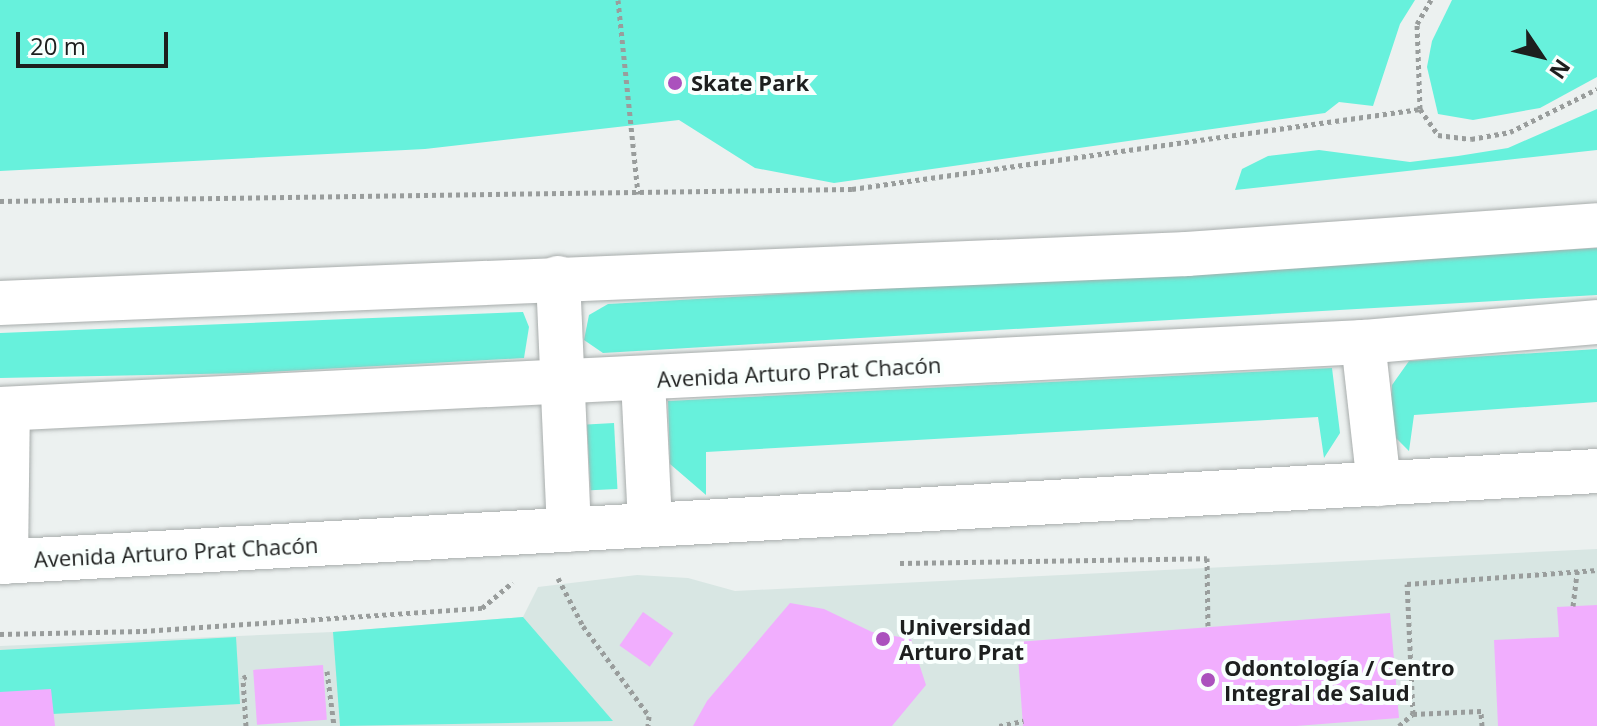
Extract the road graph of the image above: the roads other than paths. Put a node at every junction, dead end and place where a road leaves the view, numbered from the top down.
1 (1597, 225) edge
2 (558, 278) junction
3 (0, 303) edge
4 (1597, 322) edge
5 (1363, 342) junction
6 (643, 380) junction
7 (559, 382) junction
8 (4, 409) edge
9 (1597, 471) edge
10 (1379, 484) junction
11 (650, 525) junction
12 (560, 550) junction
13 (3, 562) edge

1 - 2 main road
2 - 3 main road
2 - 7 main road
4 - 5 main road, Avenida Arturo Prat Chacón
5 - 6 main road, Avenida Arturo Prat Chacón
5 - 10 main road
6 - 7 main road, Avenida Arturo Prat Chacón
6 - 11 main road
7 - 8 main road, Avenida Arturo Prat Chacón
7 - 12 main road
8 - 13 main road
9 - 10 main road, Avenida Arturo Prat Chacón
10 - 11 main road, Avenida Arturo Prat Chacón
11 - 12 main road, Avenida Arturo Prat Chacón
12 - 13 main road, Avenida Arturo Prat Chacón

